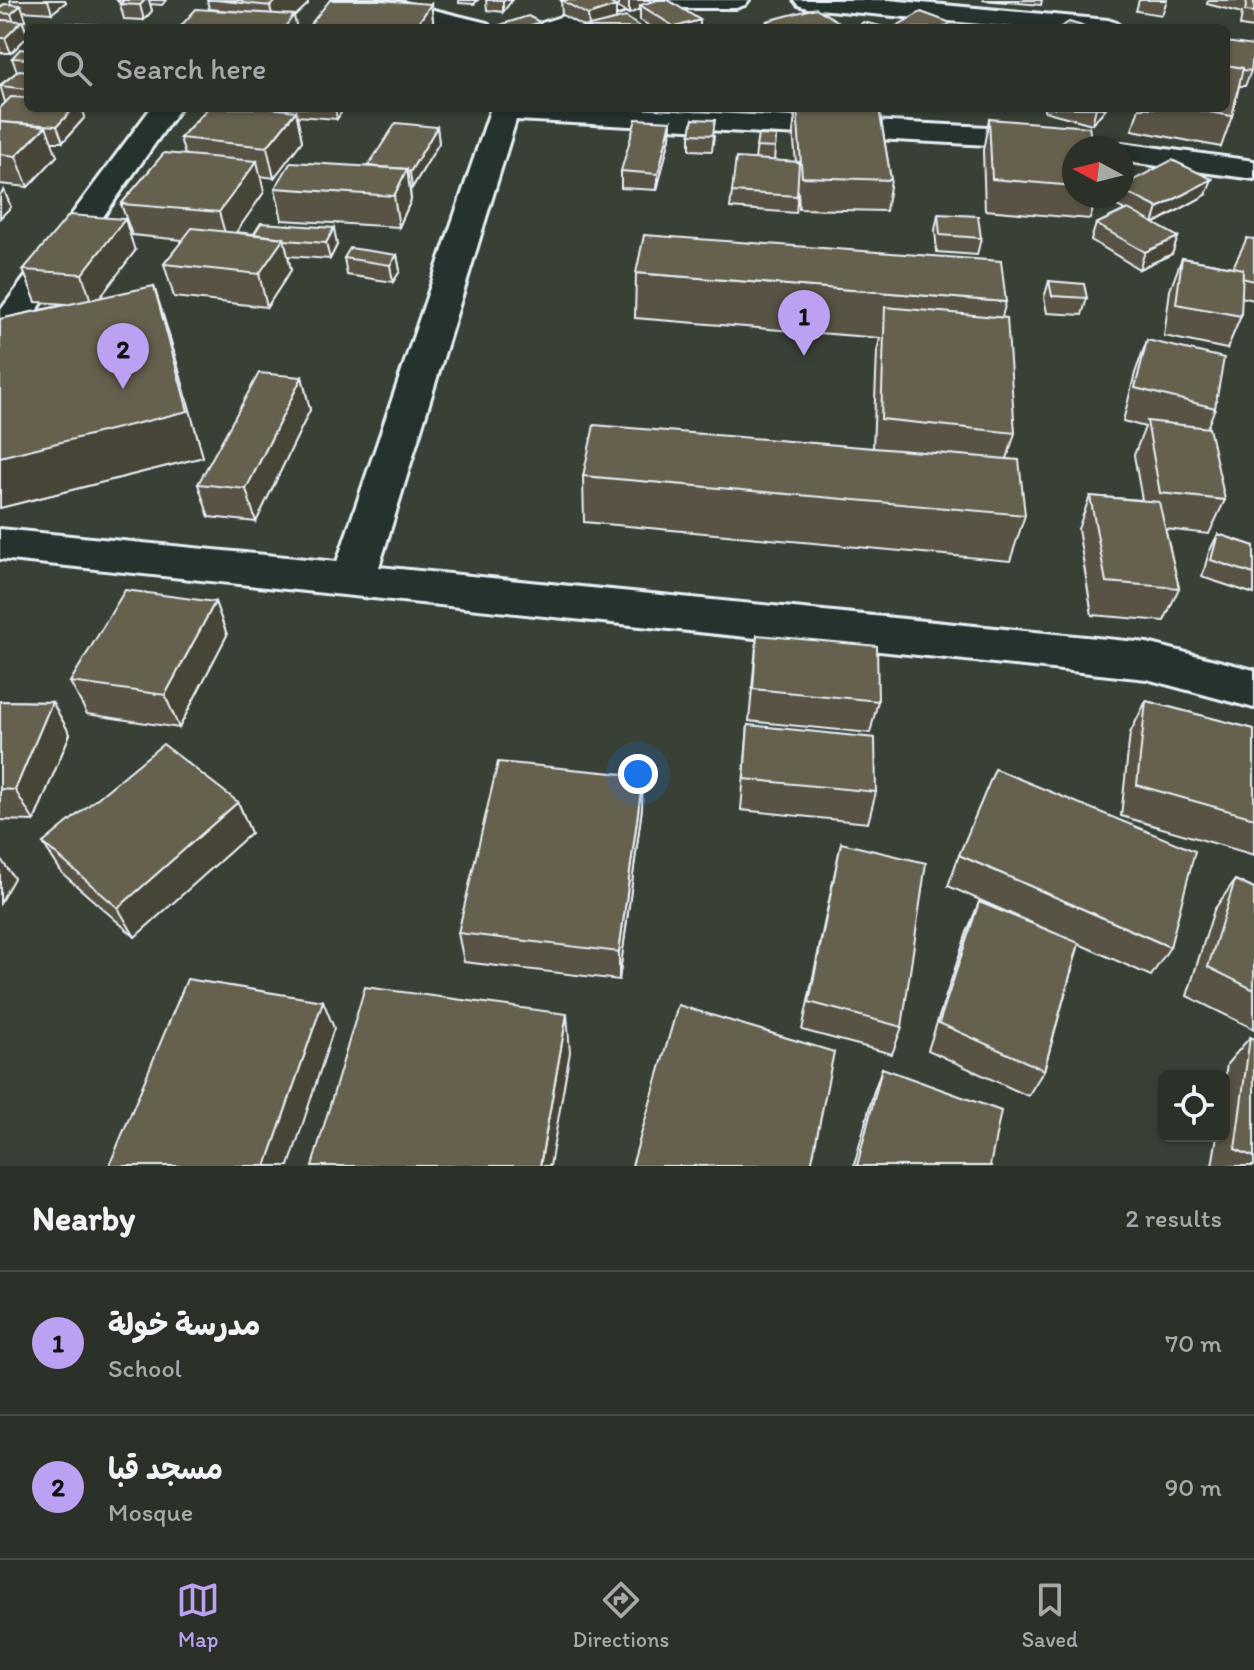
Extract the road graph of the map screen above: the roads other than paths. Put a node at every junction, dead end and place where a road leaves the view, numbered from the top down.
1 (345, 0) edge
2 (736, 0) edge
3 (807, 0) edge
4 (420, 6) edge
5 (467, 24) edge
6 (563, 24) edge
7 (1065, 24) edge
8 (163, 112) edge
9 (504, 112) edge
10 (542, 112) edge
11 (1062, 143) edge
12 (1134, 154) edge
13 (1254, 170) edge
14 (0, 336) edge
15 (0, 544) edge
16 (353, 580) junction
17 (1254, 689) edge

1 - 4 street
2 - 6 street
3 - 7 street
4 - 5 street
8 - 14 street
9 - 16 street
10 - 11 street
12 - 13 street
15 - 16 street
16 - 17 street

